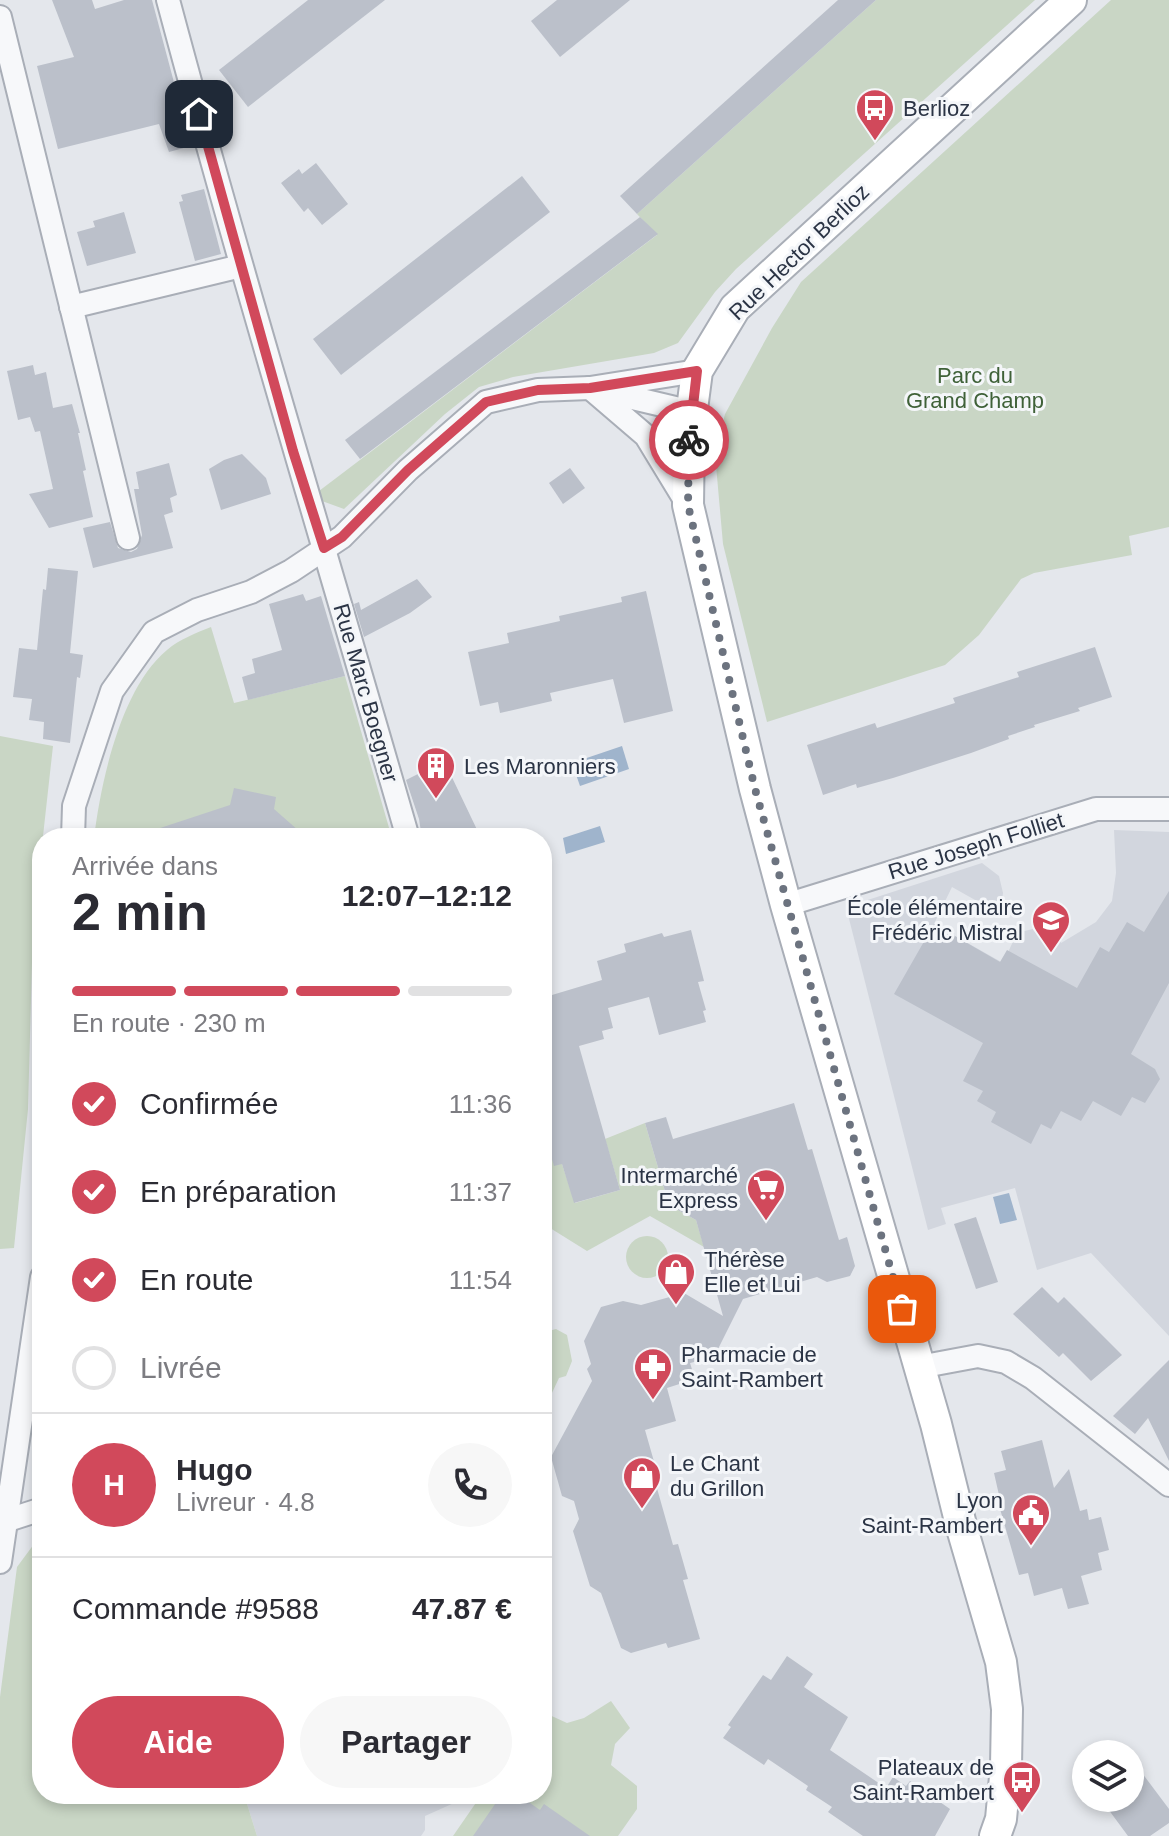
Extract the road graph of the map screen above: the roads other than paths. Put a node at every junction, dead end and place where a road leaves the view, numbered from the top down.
1 (168, 0) edge
2 (1071, 0) edge
3 (0, 17) edge
4 (241, 266) junction
5 (71, 307) junction
6 (697, 371) junction
7 (590, 388) junction
8 (692, 412) junction
9 (688, 505) junction
10 (128, 538) dead end
11 (324, 548) junction
12 (1169, 809) edge
13 (73, 828) edge
14 (405, 828) edge
15 (786, 905) junction
16 (32, 1348) edge
17 (919, 1367) junction
18 (1169, 1485) edge
19 (32, 1512) edge
20 (8, 1520) junction
21 (0, 1562) edge
22 (995, 1836) edge

1 - 4 street, Rue Marc Boegner
2 - 6 street, Rue Hector Berlioz
3 - 5 street
4 - 5 street
4 - 11 street, Rue Marc Boegner
5 - 10 street
6 - 7 street
6 - 8 street, Rue Hector Berlioz
7 - 8 street
7 - 9 street
7 - 11 street
8 - 9 street, Rue Hector Berlioz
9 - 15 street, Rue Hector Berlioz
11 - 13 street
11 - 14 street, Rue Marc Boegner
12 - 15 street, Rue Joseph Folliet
15 - 17 street, Rue Hector Berlioz
16 - 20 street
17 - 18 street
17 - 22 street, Rue Hector Berlioz
19 - 20 street
20 - 21 street

